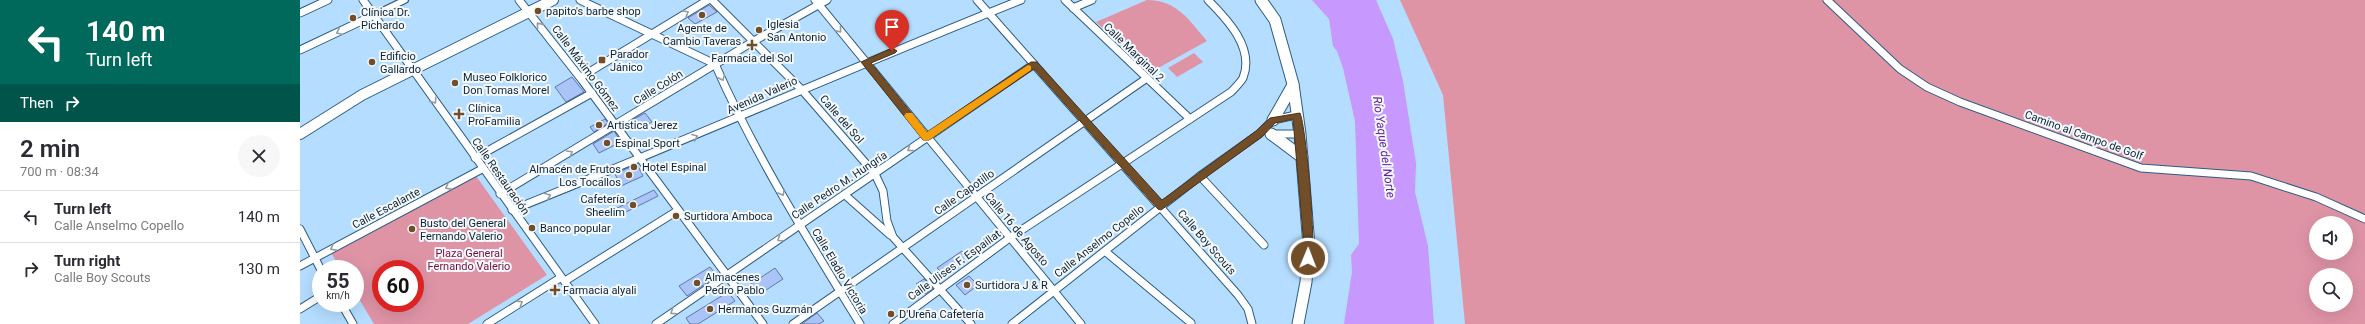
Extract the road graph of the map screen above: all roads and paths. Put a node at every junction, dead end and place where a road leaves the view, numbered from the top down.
1 (328, 0) edge
2 (362, 0) edge
3 (405, 0) edge
4 (519, 0) edge
5 (540, 0) edge
6 (552, 0) edge
7 (580, 0) edge
8 (708, 0) edge
9 (712, 0) edge
10 (827, 0) edge
11 (977, 0) edge
12 (1021, 0) edge
13 (1065, 0) edge
14 (1092, 0) edge
15 (1208, 0) edge
16 (1260, 0) edge
17 (1827, 0) edge
18 (817, 2) edge
19 (1073, 8) junction
20 (527, 10) junction
21 (988, 12) junction
22 (300, 13) edge
23 (374, 15) junction
24 (652, 32) junction
25 (754, 41) junction
26 (300, 50) edge
27 (865, 62) junction
28 (715, 64) junction
29 (1034, 64) junction
30 (410, 66) junction
31 (581, 77) junction
32 (1147, 78) junction
33 (1293, 84) junction
34 (802, 90) junction
35 (592, 92) junction
36 (1296, 115) junction
37 (739, 118) junction
38 (1190, 119) junction
39 (1084, 120) junction
40 (1273, 120) junction
41 (616, 126) junction
42 (302, 129) edge
43 (1265, 134) junction
44 (1300, 134) junction
45 (926, 137) junction
46 (1302, 157) junction
47 (475, 158) junction
48 (640, 160) junction
49 (1122, 163) junction
50 (482, 169) junction
51 (875, 174) junction
52 (1200, 176) junction
53 (500, 194) junction
54 (845, 195) junction
55 (976, 197) junction
56 (1161, 206) junction
57 (512, 210) junction
58 (677, 211) junction
59 (2365, 219) edge
60 (799, 225) junction
61 (300, 229) edge
62 (1011, 237) junction
63 (893, 238) junction
64 (1264, 245) dead end
65 (902, 249) junction
66 (1106, 252) junction
67 (314, 258) junction
68 (300, 266) edge
69 (725, 276) junction
70 (562, 279) junction
71 (940, 288) junction
72 (1053, 290) junction
73 (841, 291) junction
74 (312, 302) edge
75 (300, 309) edge
76 (346, 312) edge
77 (1191, 323) dead end
78 (353, 324) edge
79 (487, 324) edge
80 (596, 324) edge
81 (656, 324) edge
82 (763, 324) edge
83 (793, 324) edge
84 (860, 324) edge
85 (893, 324) edge
86 (971, 324) edge
87 (1012, 324) edge
88 (1081, 324) edge
89 (1252, 324) edge
90 (1298, 324) edge

1 - 22 street
2 - 23 street, Calle Restauración
3 - 23 street
4 - 20 street, Calle Máximo Gómez
5 - 20 main road
6 - 20 main road
7 - 24 street
24 -> 8 street
9 - 25 street, Calle del Sol
10 - 18 street, Calle Colón
11 - 21 street, Calle Boy Scouts
12 - 21 street, Avenida Valerio
13 - 19 street, Calle Marginal 2
14 - 19 street
15 - 38 street, Calle Ulises F. Espaillat
16 - 33 main road
17 - 59 street, Camino al Campo de Golf
18 - 25 street, Calle Colón
18 -> 27 street, Calle 16 de Agosto
19 - 32 street, Calle Marginal 2
20 - 30 main road
31 -> 20 street, Calle Máximo Gómez
21 - 27 street, Avenida Valerio
21 - 29 street, Calle Boy Scouts
23 -> 26 street
23 - 30 street, Calle Restauración
24 - 28 street
24 - 31 street
25 - 28 street, Calle Colón
25 - 34 street, Calle del Sol
27 - 34 street, Avenida Valerio
27 - 45 street, Calle 16 de Agosto
28 -> 37 street, Calle Eladio Victoria
28 - 41 street, Calle Colón
29 - 39 street, Calle Boy Scouts
29 - 45 street, Calle Pedro M. Hungría
30 - 42 main road
30 -> 47 street, Calle Restauración
31 - 35 street, Calle Máximo Gómez
32 - 38 street, Calle Marginal 2
32 - 39 street, Calle Capotillo
33 - 36 main road
33 - 40 main road
34 - 37 street, Avenida Valerio
34 - 51 street, Calle del Sol
35 - 41 street, Calle Máximo Gómez
35 - 47 street
36 - 40 street
36 - 44 main road
48 -> 37 street, Avenida Valerio
37 -> 60 street, Calle Eladio Victoria
38 - 49 street, Calle Ulises F. Espaillat
39 - 49 street, Calle Boy Scouts
39 - 55 street, Calle Capotillo
40 - 43 street, Calle Anselmo Copello
41 - 48 street, Calle Máximo Gómez
53 -> 41 street, Calle Colón
43 - 44 street
43 - 46 main road
43 - 52 street, Calle Anselmo Copello
44 - 46 main road
45 -> 51 street, Calle Pedro M. Hungría
45 - 55 street, Calle 16 de Agosto
46 - 90 main road
47 - 50 street, Calle Restauración
57 -> 48 street, Avenida Valerio
48 - 58 street, Calle Máximo Gómez
49 - 56 street, Calle Boy Scouts
49 - 62 street, Calle Ulises F. Espaillat
50 - 53 street, Calle Restauración
50 -> 67 street, Calle Escalante
51 - 54 street, Calle Pedro M. Hungría
51 - 63 street, Calle del Sol
52 - 56 street, Calle Anselmo Copello
52 - 64 street
53 - 57 street, Calle Restauración
54 - 60 street, Calle Pedro M. Hungría
54 - 63 street
55 - 62 street, Calle 16 de Agosto
55 - 65 street, Calle Capotillo
56 - 66 street, Calle Anselmo Copello
56 - 89 street, Calle Boy Scouts
57 - 70 street, Calle Restauración
58 - 69 street, Calle Máximo Gómez
58 - 70 street
60 -> 69 street, Calle Pedro M. Hungría
60 - 73 street, Calle Eladio Victoria
61 - 67 street
62 - 71 street, Calle Ulises F. Espaillat
62 - 72 street, Calle 16 de Agosto
63 - 65 street, Calle del Sol
65 - 71 street, Calle del Sol
65 - 73 street, Calle Capotillo
66 - 72 street, Calle Anselmo Copello
66 - 77 street
67 - 68 street, Calle Escalante
69 -> 81 street, Calle Pedro M. Hungría
69 - 82 street, Calle Máximo Gómez
79 -> 70 street
70 - 80 street, Calle Restauración
71 - 85 street, Calle Ulises F. Espaillat
71 - 86 street, Calle del Sol
72 - 87 street, Calle Anselmo Copello
72 - 88 street, Calle 16 de Agosto
73 - 83 street, Calle Capotillo
73 - 84 street, Calle Eladio Victoria
74 - 75 street
76 - 78 street

